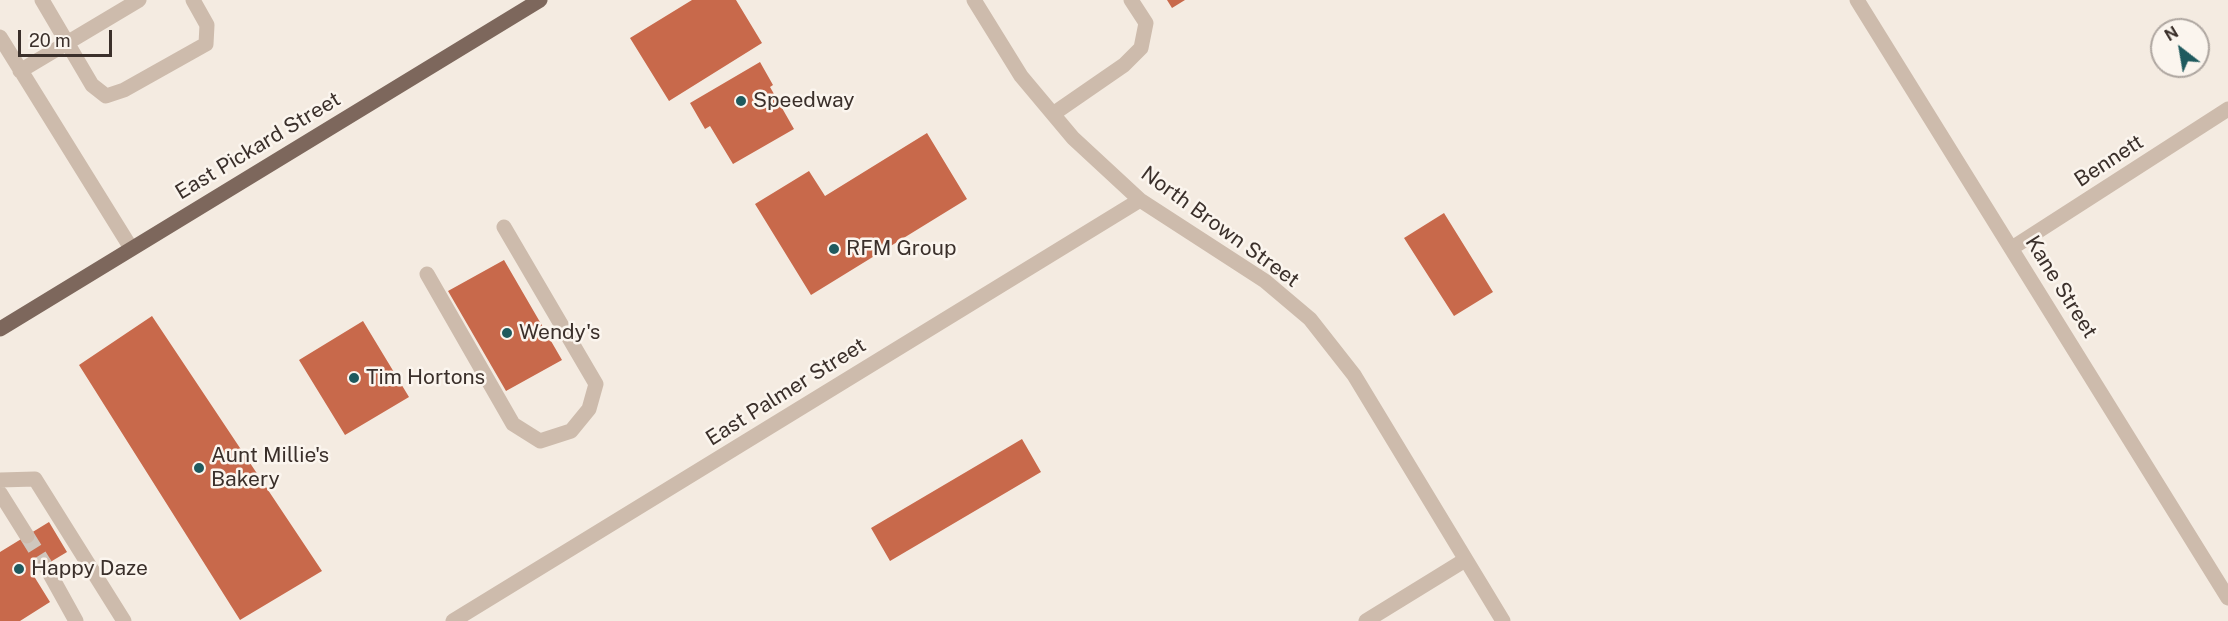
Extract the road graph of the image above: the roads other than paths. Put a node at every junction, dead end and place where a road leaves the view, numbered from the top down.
1 (42, 0) edge
2 (138, 0) edge
3 (194, 0) edge
4 (974, 0) edge
5 (1131, 0) edge
6 (1857, 0) edge
7 (532, 2) edge
8 (0, 37) edge
9 (69, 43) junction
10 (20, 71) junction
11 (2228, 109) edge
12 (1053, 114) junction
13 (1140, 200) junction
14 (504, 227) dead end
15 (131, 248) junction
16 (2012, 248) junction
17 (427, 274) dead end
18 (0, 329) edge
19 (1, 481) edge
20 (27, 536) tunnel mouth
21 (1465, 560) junction
22 (45, 565) tunnel mouth
23 (2228, 598) edge
24 (76, 621) edge
25 (124, 621) edge
26 (453, 621) edge
27 (1366, 621) edge
28 (1503, 621) edge

1 - 9 street
2 - 9 street
3 - 9 street
4 - 12 street, North Brown Street
5 - 12 street
6 - 16 street, Kane Street
7 - 15 main road, East Pickard Street
8 - 10 street
9 - 10 street
10 - 15 street
11 - 16 street, Bennett
12 - 13 street, North Brown Street
13 - 21 street, North Brown Street
13 - 26 street, East Palmer Street
14 - 17 street
15 - 18 main road, East Pickard Street
16 - 23 street, Kane Street
19 - 20 street
19 - 25 street
21 - 27 street
21 - 28 street, North Brown Street
22 - 24 street

